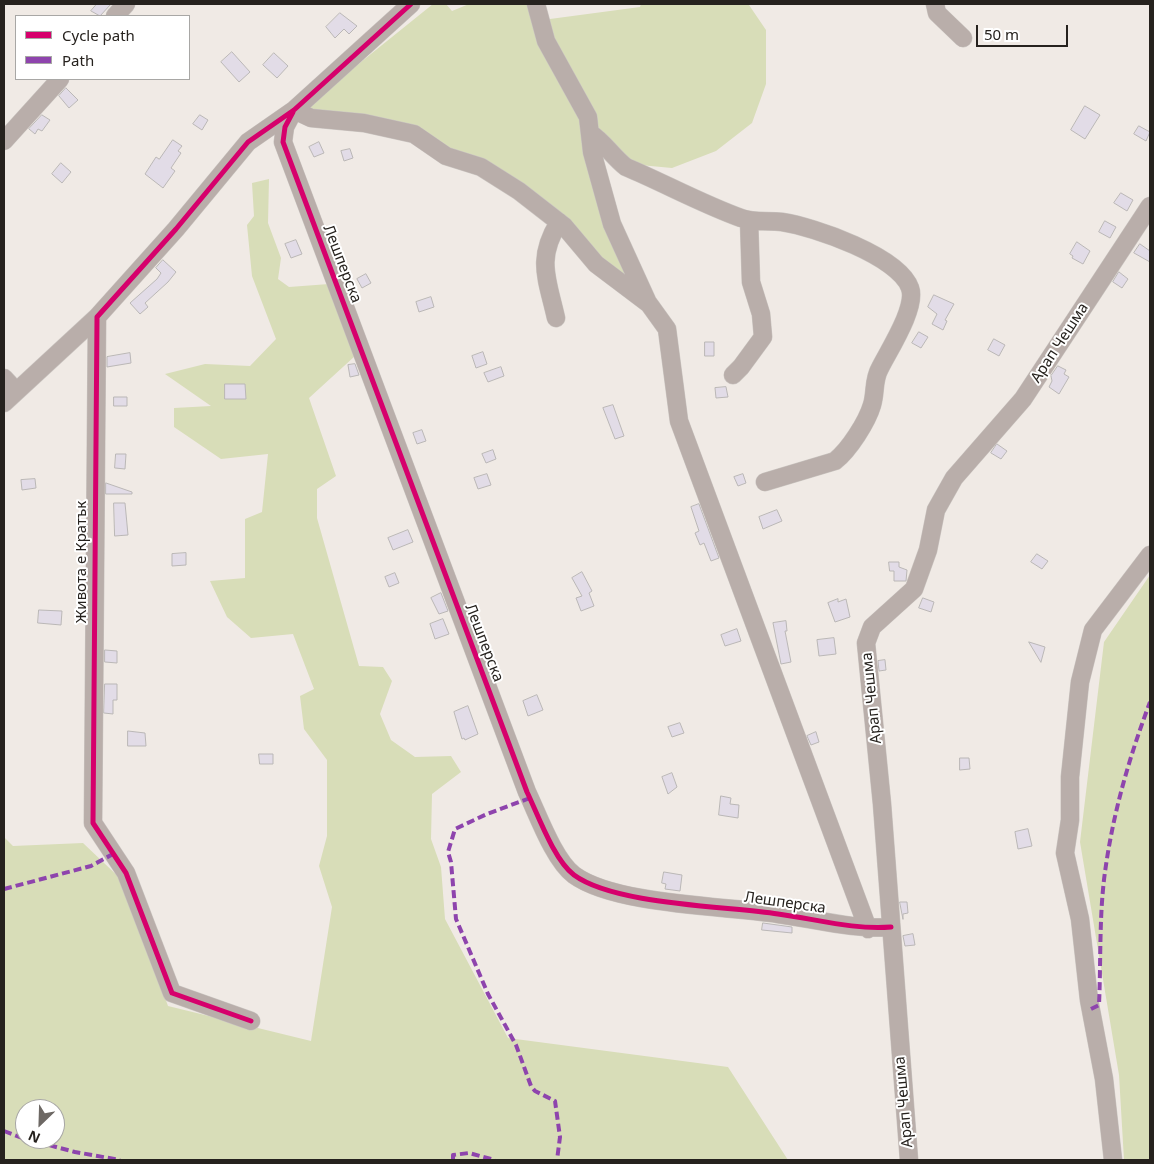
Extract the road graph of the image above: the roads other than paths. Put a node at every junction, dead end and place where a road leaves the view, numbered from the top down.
1 (126, 4) edge
2 (411, 4) edge
3 (536, 4) edge
4 (935, 4) edge
5 (116, 15) edge
6 (963, 38) dead end
7 (59, 80) edge
8 (294, 110) junction
9 (590, 132) junction
10 (4, 141) edge
11 (1150, 206) edge
12 (749, 220) junction
13 (558, 222) junction
14 (649, 304) junction
15 (97, 317) junction
16 (556, 318) dead end
17 (733, 375) dead end
18 (10, 384) edge
19 (4, 403) edge
20 (765, 482) dead end
21 (1150, 555) edge
22 (891, 927) junction
23 (868, 928) junction
24 (251, 1021) dead end
25 (909, 1160) edge
26 (1113, 1160) edge

1 - 5 street
2 - 8 street
3 - 9 street
4 - 6 street
7 - 10 street
8 - 13 street
8 - 15 street
8 - 23 street, Лешперска
9 - 12 street
9 - 14 street
11 - 22 street, Арап Чешма
12 - 17 street
12 - 20 street
13 - 14 street
13 - 16 street
14 - 23 street
15 - 18 street
15 - 24 street, Живота е Кратък
18 - 19 street
21 - 26 street
22 - 23 street, Лешперска
22 - 25 street, Арап Чешма

